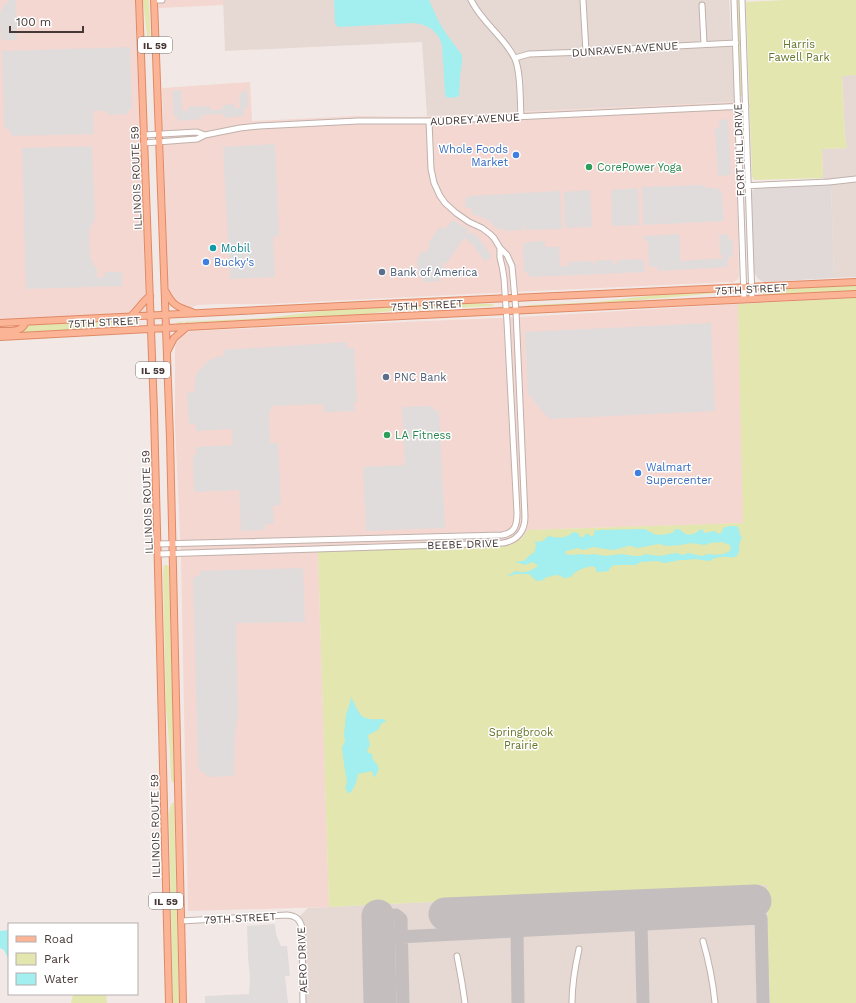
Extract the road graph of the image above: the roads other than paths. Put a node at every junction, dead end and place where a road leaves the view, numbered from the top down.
1 (139, 0) edge
2 (154, 0) edge
3 (162, 0) edge
4 (471, 0) edge
5 (583, 0) edge
6 (734, 0) edge
7 (742, 0) edge
8 (702, 4) dead end
9 (736, 43) junction
10 (704, 44) junction
11 (586, 52) junction
12 (515, 58) junction
13 (738, 106) junction
14 (746, 106) junction
15 (521, 116) junction
16 (429, 121) junction
17 (159, 134) junction
18 (144, 135) junction
19 (205, 135) junction
20 (159, 142) junction
21 (144, 143) junction
22 (856, 179) edge
23 (741, 186) junction
24 (748, 186) junction
25 (500, 248) junction
26 (856, 282) edge
27 (744, 287) junction
28 (752, 287) junction
29 (164, 289) junction
30 (856, 294) edge
31 (150, 296) junction
32 (515, 297) junction
33 (505, 298) junction
34 (744, 299) junction
35 (752, 299) junction
36 (506, 311) junction
37 (516, 311) junction
38 (196, 313) junction
39 (165, 315) junction
40 (131, 316) junction
41 (151, 316) junction
42 (26, 322) junction
43 (0, 323) edge
44 (188, 327) junction
45 (166, 328) junction
46 (151, 329) junction
47 (0, 331) edge
48 (0, 337) edge
49 (166, 354) junction
50 (158, 544) junction
51 (173, 544) junction
52 (158, 554) junction
53 (173, 554) junction
54 (298, 918) joint
55 (181, 921) junction
56 (703, 941) dead end
57 (579, 949) dead end
58 (456, 956) dead end
59 (169, 1003) edge
60 (184, 1003) edge
61 (303, 1003) edge
62 (465, 1003) edge
63 (572, 1003) edge
64 (715, 1003) edge

1 - 18 main road, ILLINOIS ROUTE 59 / IL 59
2 - 3 street
2 - 17 main road, IL 59
4 - 12 street
5 - 11 street
6 - 9 street, FORT HILL DRIVE
7 - 14 street, FORT HILL DRIVE
8 - 10 street
9 - 10 street, DUNRAVEN AVENUE
9 - 13 street, FORT HILL DRIVE
10 - 11 street, DUNRAVEN AVENUE
11 - 12 street, DUNRAVEN AVENUE
12 - 15 street
13 - 14 street, AUDREY AVENUE
13 - 15 street, AUDREY AVENUE
13 - 23 street, FORT HILL DRIVE
14 - 24 street, FORT HILL DRIVE
15 - 16 street, AUDREY AVENUE
16 - 19 street, AUDREY AVENUE
16 - 25 street, BEEBE DRIVE
17 - 18 street, AUDREY AVENUE
17 - 19 street, AUDREY AVENUE
17 - 20 main road, IL 59
18 - 21 main road, ILLINOIS ROUTE 59 / IL 59
19 - 20 street, AUDREY AVENUE
20 - 21 street, AUDREY AVENUE
20 - 29 main road, IL 59
21 - 31 main road, ILLINOIS ROUTE 59 / IL 59
22 - 24 street
23 - 24 street
23 - 27 street, FORT HILL DRIVE
24 - 28 street, FORT HILL DRIVE
25 - 32 street, BEEBE DRIVE
25 - 33 street, BEEBE DRIVE
26 - 28 main road, 75TH STREET
27 - 28 main road, 75TH STREET
27 - 32 main road, 75TH STREET
27 - 34 street, FORT HILL DRIVE
28 - 35 street, FORT HILL DRIVE
29 - 38 main road
29 - 39 main road, IL 59
30 - 35 main road, 75TH STREET
31 - 40 main road
31 - 41 main road, ILLINOIS ROUTE 59 / IL 59
32 - 33 main road, 75TH STREET
32 - 37 street, BEEBE DRIVE
33 - 36 street, BEEBE DRIVE
33 - 38 main road, 75TH STREET
34 - 35 main road, 75TH STREET
34 - 37 main road, 75TH STREET
36 - 37 main road, 75TH STREET
36 - 44 main road, 75TH STREET
36 - 51 street, BEEBE DRIVE
37 - 53 street, BEEBE DRIVE
38 - 39 main road, 75TH STREET
39 - 41 main road, 75TH STREET
39 - 45 main road, IL 59
40 - 41 main road, 75TH STREET
40 - 42 main road, 75TH STREET
41 - 46 main road, ILLINOIS ROUTE 59 / IL 59
42 - 43 main road, 75TH STREET
42 - 47 main road
44 - 45 main road, 75TH STREET
44 - 49 main road
45 - 46 main road, 75TH STREET
45 - 49 main road, IL 59
46 - 48 main road, 75TH STREET
46 - 50 main road, ILLINOIS ROUTE 59 / IL 59
49 - 51 main road, IL 59
50 - 51 street, BEEBE DRIVE
50 - 52 main road, ILLINOIS ROUTE 59 / IL 59
51 - 53 main road, IL 59
52 - 53 street, BEEBE DRIVE
52 - 59 main road, ILLINOIS ROUTE 59 / IL 59
53 - 55 main road, IL 59
54 - 55 street, 79TH STREET
54 - 61 street, AERO DRIVE
55 - 60 main road, IL 59
56 - 64 street
57 - 63 street
58 - 62 street

